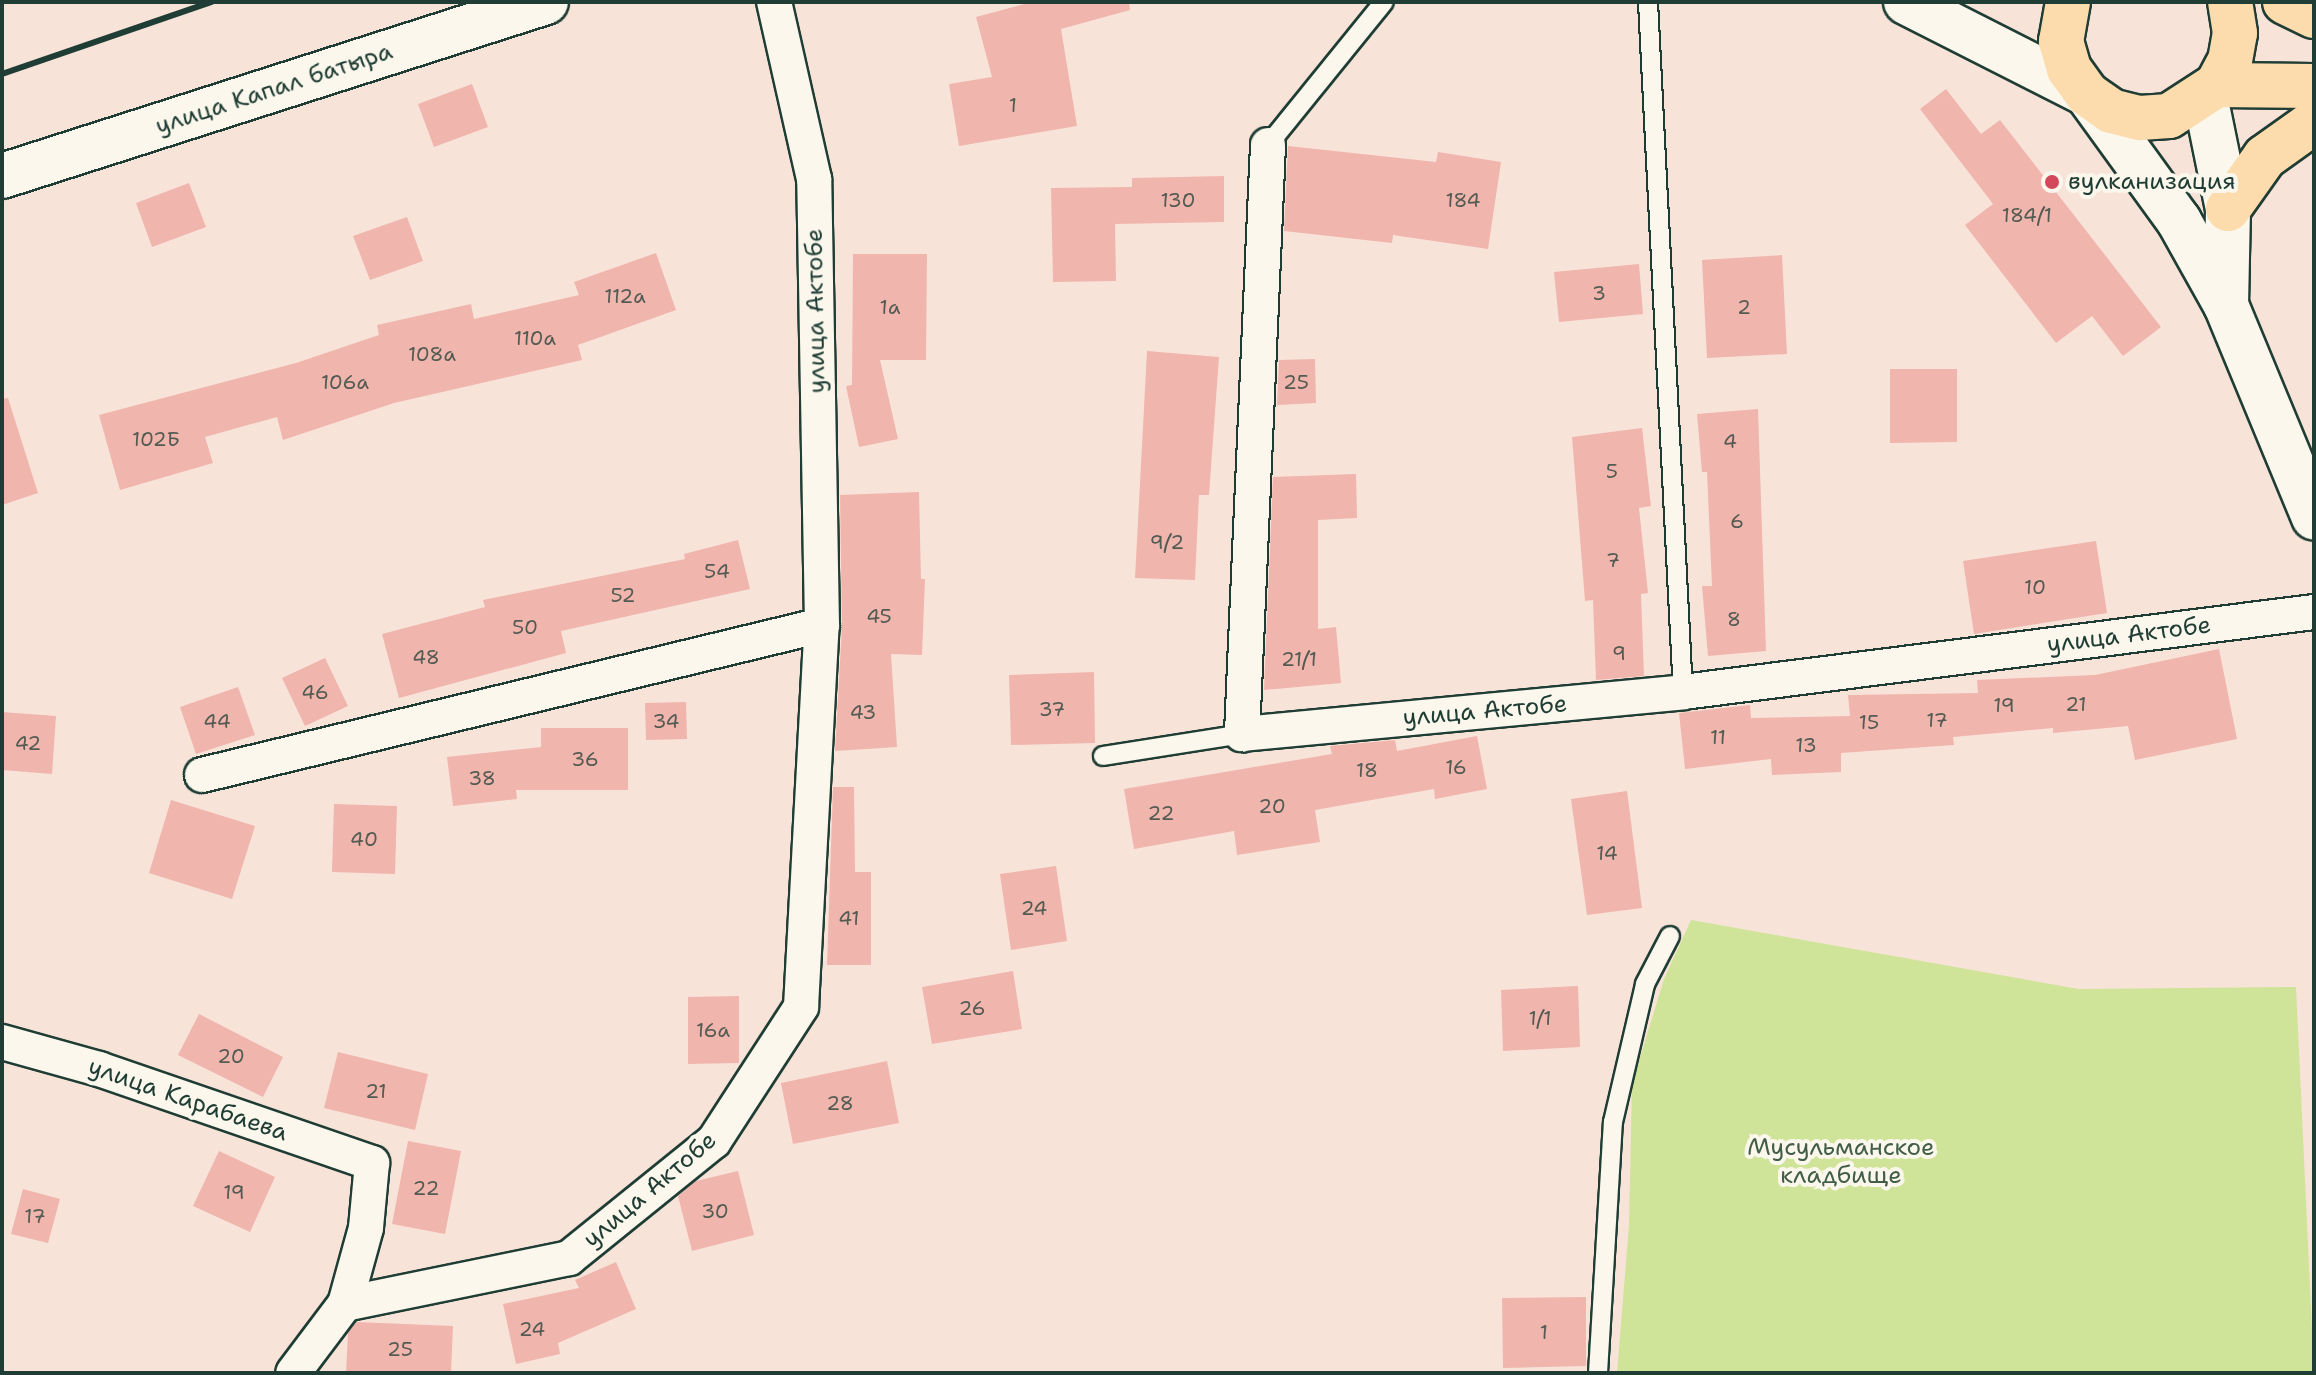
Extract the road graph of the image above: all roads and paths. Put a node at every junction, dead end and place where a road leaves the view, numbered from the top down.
1 (546, 2) edge
2 (774, 2) edge
3 (1384, 2) edge
4 (1648, 2) edge
5 (1906, 2) edge
6 (2068, 2) edge
7 (2230, 2) edge
8 (2285, 2) edge
9 (2298, 2) edge
10 (2314, 16) edge
11 (2314, 86) edge
12 (2211, 90) junction
13 (2087, 94) junction
14 (2314, 122) edge
15 (1268, 145) joint
16 (2, 176) edge
17 (2228, 209) junction
18 (2226, 305) junction
19 (2310, 493) edge
20 (2314, 612) edge
21 (822, 625) junction
22 (1683, 692) junction
23 (1242, 734) junction
24 (1103, 756) dead end
25 (202, 775) dead end
26 (1670, 936) dead end
27 (2, 1042) edge
28 (345, 1304) junction
29 (293, 1373) edge
30 (1598, 1373) edge

1 - 16 main road, улица Капал батыра
2 - 21 street, улица Актобе
3 - 15 lane
4 - 22 lane
5 - 13 main road
6 - 13 main road
7 - 12 main road
8 - 10 main road
9 - 10 main road
11 - 12 main road
12 - 13 main road
12 - 17 main road
13 - 18 main road
14 - 17 main road
15 - 23 street
17 - 18 main road
18 - 19 main road
20 - 22 street, улица Актобе
21 - 25 street
21 - 28 street, улица Актобе
22 - 23 street, улица Актобе
23 - 24 lane
26 - 30 lane
27 - 28 street, улица Карабаева
28 - 29 street

